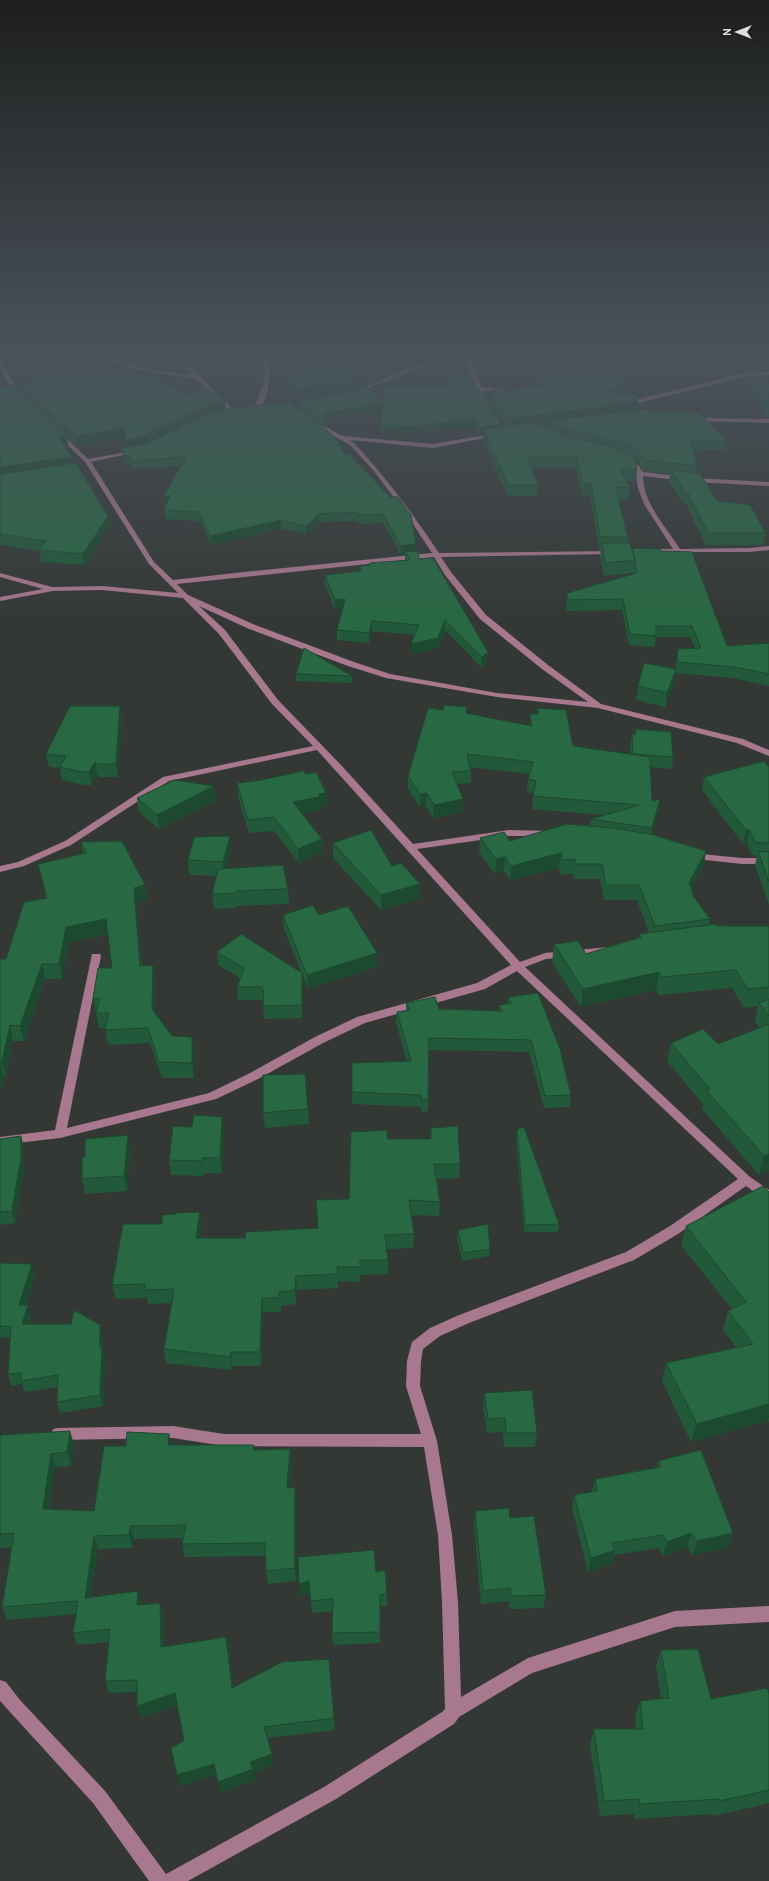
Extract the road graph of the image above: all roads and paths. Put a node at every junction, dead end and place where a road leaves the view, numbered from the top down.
1 (68, 445) edge
2 (353, 445) edge
3 (418, 445) edge
4 (438, 445) edge
5 (145, 449) edge
6 (617, 457) edge
7 (88, 466) junction
8 (641, 474) junction
9 (769, 484) edge
10 (769, 548) edge
11 (678, 551) junction
12 (618, 552) edge
13 (648, 552) edge
14 (438, 555) junction
15 (0, 575) edge
16 (170, 583) junction
17 (53, 589) junction
18 (184, 596) junction
19 (0, 599) edge
20 (598, 706) junction
21 (319, 747) junction
22 (769, 753) edge
23 (561, 834) edge
24 (410, 848) junction
25 (679, 852) edge
26 (769, 861) edge
27 (0, 870) edge
28 (623, 949) edge
29 (96, 956) dead end
30 (518, 966) junction
31 (60, 1134) junction
32 (0, 1140) edge
33 (746, 1180) junction
34 (769, 1197) edge
35 (43, 1434) edge
36 (430, 1441) junction
37 (769, 1614) edge
38 (0, 1688) edge
39 (453, 1711) junction
40 (160, 1881) edge
41 (171, 1881) edge

1 - 7 street
2 - 14 street
3 - 4 street
5 - 7 street
6 - 8 street
7 - 16 street
8 - 9 street
8 - 11 street
10 - 11 street
11 - 13 street
12 - 14 street
14 - 16 street
14 - 20 street
15 - 17 street
16 - 18 street
17 - 18 street
17 - 19 street
18 - 20 street
18 - 21 street
20 - 22 street
21 - 24 street
21 - 27 street
23 - 24 street
24 - 30 street
25 - 26 street
28 - 30 street
29 - 31 street
30 - 31 street
30 - 33 street
31 - 32 street
33 - 34 street
33 - 36 street
35 - 36 street
36 - 39 street
37 - 39 street
38 - 40 street
39 - 41 street

